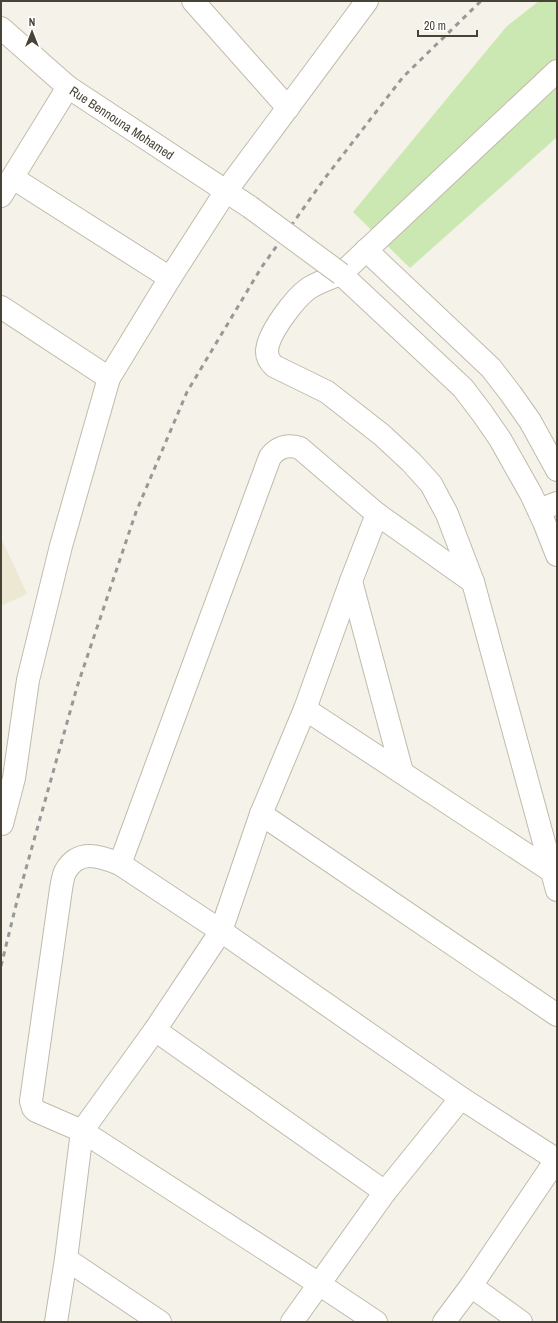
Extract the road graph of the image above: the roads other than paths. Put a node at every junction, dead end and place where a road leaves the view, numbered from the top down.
1 (193, 1) edge
2 (367, 1) edge
3 (1, 28) edge
4 (557, 72) edge
5 (68, 86) junction
6 (288, 108) junction
7 (7, 187) edge
8 (226, 191) junction
9 (366, 250) junction
10 (340, 274) junction
11 (170, 278) junction
12 (1, 307) edge
13 (109, 378) junction
14 (557, 470) edge
15 (548, 507) edge
16 (377, 514) junction
17 (557, 555) edge
18 (351, 581) junction
19 (473, 582) junction
20 (305, 709) junction
21 (402, 772) junction
22 (261, 814) junction
23 (1, 824) edge
24 (120, 864) junction
25 (555, 881) edge
26 (221, 931) junction
27 (557, 1015) edge
28 (155, 1030) junction
29 (462, 1098) junction
30 (82, 1131) junction
31 (557, 1160) edge
32 (385, 1192) junction
33 (66, 1259) junction
34 (319, 1284) junction
35 (471, 1286) junction
36 (56, 1322) edge
37 (160, 1322) edge
38 (292, 1322) edge
39 (376, 1322) edge
40 (444, 1322) edge
41 (521, 1322) edge

1 - 6 street
2 - 6 street
3 - 5 street, Rue Bennouna Mohamed
4 - 9 street
5 - 7 street
5 - 8 street, Rue Bennouna Mohamed
6 - 8 street
7 - 11 street
8 - 10 street, Rue Bennouna Mohamed, bridge
8 - 11 street
9 - 10 street
9 - 14 street
10 - 15 street, Rue Bennouna Mohamed
10 - 19 street
11 - 13 street
12 - 13 street
13 - 23 street
15 - 17 street, Rue Bennouna Mohamed
16 - 18 street
16 - 19 street
16 - 24 street
18 - 20 street
18 - 21 street
19 - 25 street
20 - 21 street
20 - 22 street
21 - 25 street
22 - 26 street
22 - 27 street
24 - 26 street
24 - 30 street
26 - 28 street
26 - 29 street
28 - 30 street
28 - 32 street
29 - 31 street
29 - 32 street
30 - 33 street
30 - 34 street
31 - 35 street
32 - 34 street
33 - 36 street
33 - 37 street
34 - 38 street
34 - 39 street
35 - 40 street
35 - 41 street

